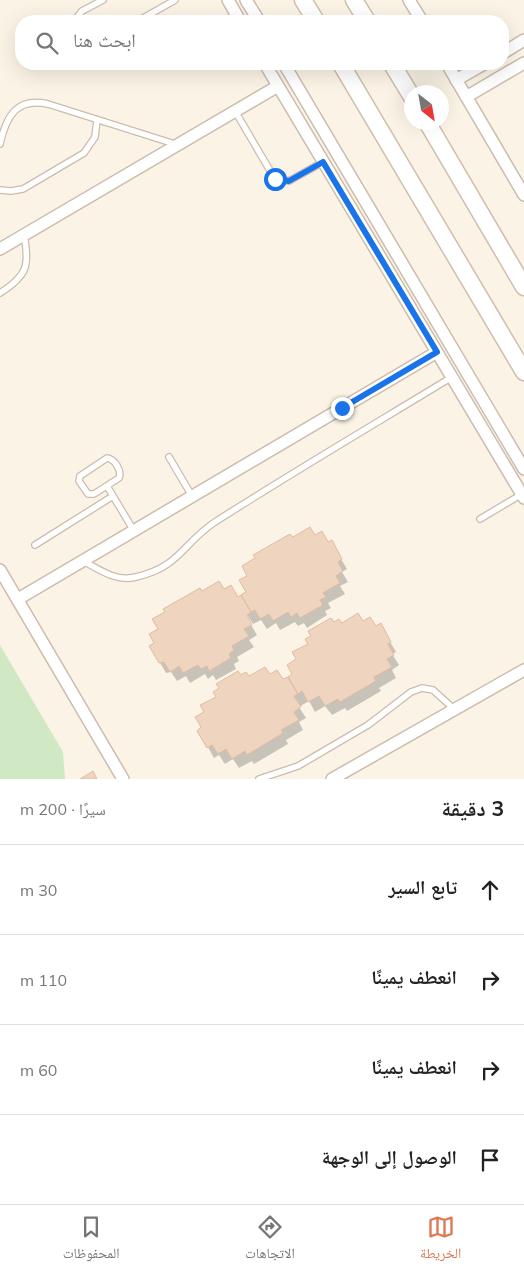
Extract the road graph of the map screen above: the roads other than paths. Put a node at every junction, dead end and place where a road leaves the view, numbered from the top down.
1 (103, 0) edge
2 (175, 0) edge
3 (228, 0) edge
4 (246, 0) edge
5 (303, 0) edge
6 (354, 0) edge
7 (409, 0) edge
8 (79, 15) edge
9 (149, 15) edge
10 (237, 15) edge
11 (255, 15) edge
12 (312, 15) edge
13 (363, 15) edge
14 (418, 15) edge
15 (524, 40) edge
16 (509, 49) edge
17 (524, 63) edge
18 (269, 70) edge
19 (288, 70) edge
20 (345, 70) edge
21 (396, 70) edge
22 (450, 70) edge
23 (474, 70) edge
24 (456, 80) junction
25 (405, 85) edge
26 (278, 86) junction
27 (466, 97) junction
28 (235, 111) junction
29 (97, 120) junction
30 (432, 130) edge
31 (0, 144) edge
32 (178, 144) junction
33 (323, 162) junction
34 (0, 190) edge
35 (524, 195) edge
36 (24, 235) junction
37 (0, 249) edge
38 (524, 287) edge
39 (0, 293) edge
40 (437, 352) junction
41 (524, 372) edge
42 (452, 377) junction
43 (169, 457) dead end
44 (524, 469) edge
45 (107, 486) junction
46 (113, 496) junction
47 (192, 496) junction
48 (523, 496) edge
49 (480, 519) dead end
50 (134, 531) junction
51 (35, 545) dead end
52 (83, 561) junction
53 (0, 570) edge
54 (18, 600) junction
55 (524, 670) edge
56 (454, 710) junction
57 (123, 779) edge
58 (259, 779) edge
59 (332, 779) edge

1 - 8 lane
2 - 9 lane
3 - 10 street
4 - 11 street
5 - 12 street
6 - 13 street
7 - 14 street
15 - 16 street
17 - 27 street
18 - 26 street
19 - 44 street
20 - 41 street
21 - 25 street
22 - 24 street
23 - 24 street
24 - 27 street
26 - 28 street
26 - 33 street
27 - 35 street
28 - 32 street
28 - 33 lane
29 - 31 lane
29 - 32 lane
29 - 34 lane
30 - 38 street
32 - 36 street
33 - 40 street
36 - 37 street
36 - 39 lane
40 - 42 street
40 - 47 street
42 - 48 street
42 - 52 lane
43 - 47 lane
45 - 45 lane
45 - 46 lane
46 - 50 lane
46 - 51 lane
47 - 50 street
48 - 49 lane
50 - 52 street
52 - 54 street
53 - 54 street
54 - 57 street
55 - 56 street
56 - 58 lane
56 - 59 street

